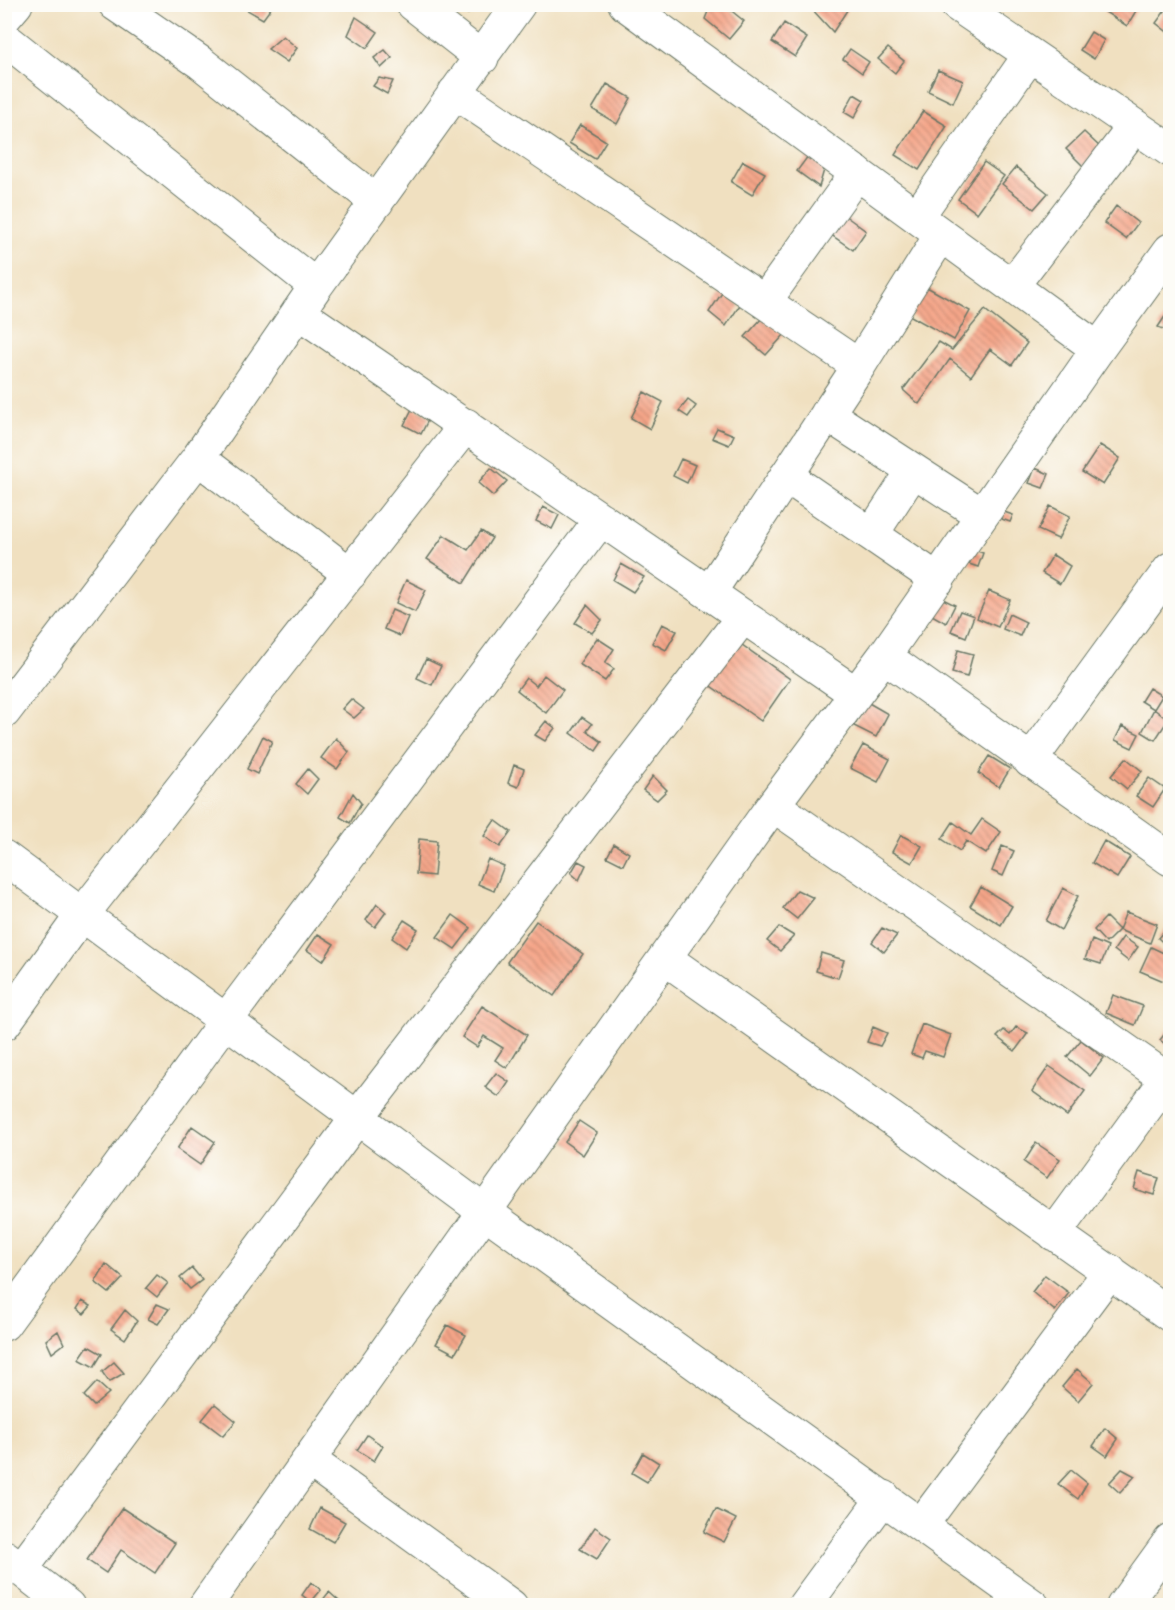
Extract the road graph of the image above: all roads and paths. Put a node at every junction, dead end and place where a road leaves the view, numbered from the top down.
1 (16, 4) edge
2 (115, 4) edge
3 (413, 4) edge
4 (519, 4) edge
5 (625, 4) edge
6 (956, 4) edge
7 (4, 18) edge
8 (4, 38) edge
9 (1030, 55) junction
10 (482, 58) junction
11 (455, 92) junction
12 (1134, 127) junction
13 (1170, 150) edge
14 (857, 173) junction
15 (377, 202) junction
16 (929, 226) junction
17 (1170, 250) edge
18 (1012, 286) junction
19 (307, 299) junction
20 (765, 301) junction
21 (1098, 348) junction
22 (859, 366) junction
23 (827, 414) junction
24 (466, 425) junction
25 (198, 458) junction
26 (913, 471) junction
27 (786, 476) junction
28 (982, 515) junction
29 (601, 519) junction
30 (872, 534) junction
31 (1170, 569) edge
32 (350, 574) junction
33 (938, 580) junction
34 (709, 593) junction
35 (742, 618) junction
36 (884, 656) junction
37 (855, 693) junction
38 (4, 712) edge
39 (1030, 761) junction
40 (773, 805) junction
41 (4, 857) edge
42 (1170, 859) edge
43 (82, 915) junction
44 (666, 959) junction
45 (226, 1019) junction
46 (4, 1024) edge
47 (1169, 1080) edge
48 (357, 1118) junction
49 (485, 1212) junction
50 (1054, 1234) junction
51 (1110, 1271) junction
52 (1170, 1314) edge
53 (4, 1324) edge
54 (309, 1460) junction
55 (884, 1497) junction
56 (922, 1524) junction
57 (1170, 1541) edge
58 (13, 1563) edge
59 (68, 1605) edge
60 (205, 1605) edge
61 (512, 1605) edge
62 (804, 1605) edge
63 (1033, 1605) edge
64 (1123, 1605) edge

1 - 7 street
2 - 15 street
3 - 10 street
4 - 10 street
5 - 14 street
6 - 9 street
8 - 19 street
9 - 12 street
9 - 16 street
10 - 11 street
11 - 15 street
11 - 20 street
12 - 13 street
12 - 18 street
14 - 16 street
14 - 20 street
15 - 19 street
16 - 18 street
16 - 22 street
17 - 21 street
18 - 21 street
19 - 24 street
19 - 25 street
20 - 22 street
21 - 28 street
22 - 23 street
23 - 26 street
23 - 27 street
24 - 29 street
24 - 32 street
25 - 32 street
25 - 38 street
26 - 28 street
26 - 30 street
27 - 30 street
27 - 34 street
28 - 33 street
29 - 34 street
29 - 45 street
30 - 33 street
31 - 39 street
32 - 43 street
33 - 36 street
34 - 35 street
35 - 37 street
35 - 48 street
36 - 37 street
36 - 39 street
37 - 40 street
39 - 42 street
40 - 44 street
40 - 47 street
41 - 43 street
43 - 45 street
43 - 46 street
44 - 49 street
44 - 50 street
45 - 48 street
45 - 53 street
47 - 50 street
48 - 49 street
48 - 58 street
49 - 54 street
49 - 55 street
50 - 51 street
51 - 52 street
51 - 56 street
54 - 60 street
54 - 61 street
55 - 56 street
55 - 62 street
56 - 63 street
57 - 64 street
58 - 59 street

